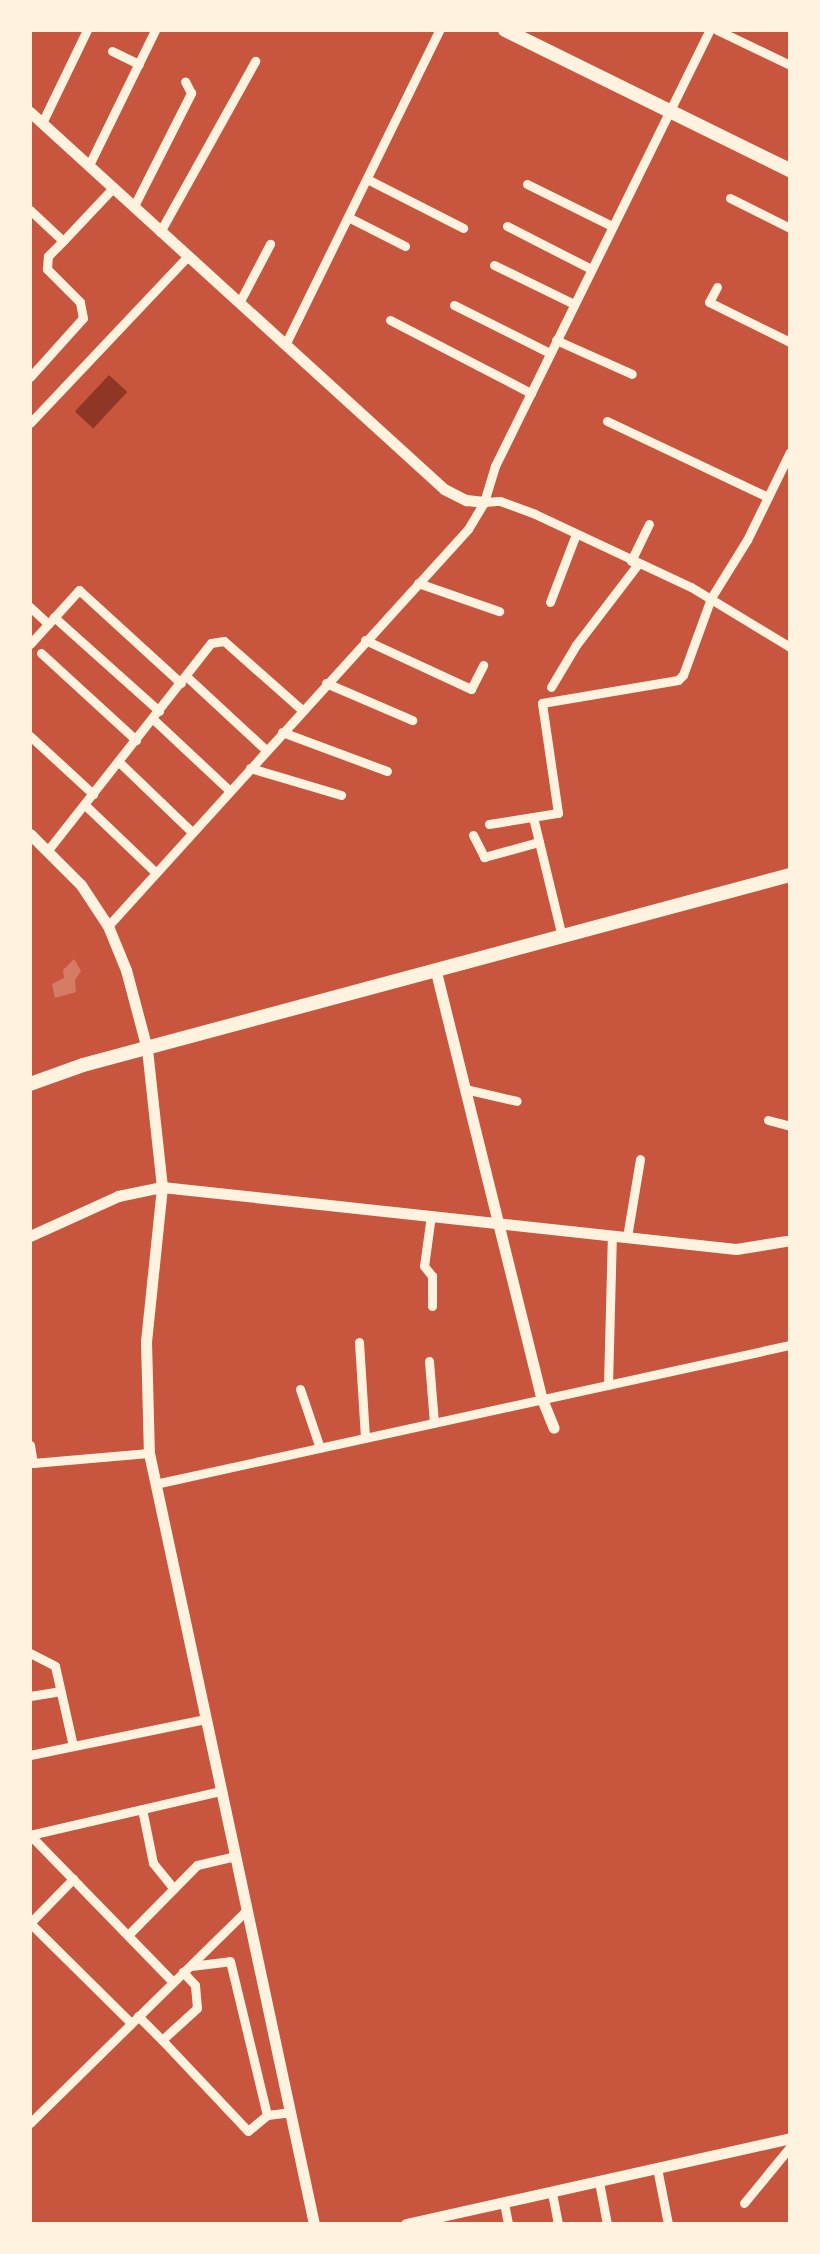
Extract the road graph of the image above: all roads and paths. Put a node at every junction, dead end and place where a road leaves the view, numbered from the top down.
1 (87, 30) edge
2 (155, 30) edge
3 (439, 30) edge
4 (506, 30) edge
5 (711, 30) edge
6 (112, 51) dead end
7 (785, 59) edge
8 (255, 61) dead end
9 (139, 64) junction
10 (184, 81) dead end
11 (30, 112) edge
12 (668, 112) junction
13 (42, 123) junction
14 (89, 166) junction
15 (790, 170) edge
16 (367, 179) junction
17 (527, 184) dead end
18 (113, 188) junction
19 (730, 198) dead end
20 (134, 206) junction
21 (30, 210) edge
22 (760, 213) junction
23 (348, 217) junction
24 (754, 225) dead end
25 (507, 226) dead end
26 (612, 226) junction
27 (463, 228) dead end
28 (790, 228) edge
29 (160, 232) junction
30 (62, 240) junction
31 (270, 244) dead end
32 (405, 246) dead end
33 (187, 257) junction
34 (494, 265) dead end
35 (591, 269) junction
36 (717, 287) dead end
37 (239, 303) junction
38 (574, 304) junction
39 (454, 306) dead end
40 (390, 320) dead end
41 (556, 340) junction
42 (790, 342) edge
43 (286, 344) junction
44 (550, 354) junction
45 (632, 374) dead end
46 (30, 377) edge
47 (531, 392) junction
48 (607, 420) dead end
49 (30, 423) edge
50 (646, 439) junction
51 (640, 450) dead end
52 (790, 452) edge
53 (710, 470) junction
54 (705, 480) dead end
55 (768, 497) junction
56 (484, 502) junction
57 (649, 524) dead end
58 (576, 534) junction
59 (634, 563) junction
60 (418, 582) junction
61 (712, 598) junction
62 (550, 602) dead end
63 (30, 608) edge
64 (499, 611) dead end
65 (51, 621) junction
66 (365, 640) junction
67 (30, 644) edge
68 (790, 646) edge
69 (42, 654) dead end
70 (483, 664) dead end
71 (183, 680) junction
72 (326, 682) junction
73 (552, 686) dead end
74 (302, 710) junction
75 (156, 715) junction
76 (412, 720) dead end
77 (282, 732) junction
78 (30, 736) edge
79 (136, 740) junction
80 (266, 750) junction
81 (118, 762) junction
82 (250, 768) junction
83 (387, 771) dead end
84 (230, 791) junction
85 (93, 794) junction
86 (341, 794) dead end
87 (85, 805) junction
88 (533, 816) junction
89 (489, 824) dead end
90 (192, 832) junction
91 (30, 834) edge
92 (473, 835) dead end
93 (539, 842) junction
94 (48, 850) junction
95 (156, 872) junction
96 (790, 875) edge
97 (108, 926) junction
98 (562, 938) junction
99 (436, 972) junction
100 (147, 1049) junction
101 (30, 1084) edge
102 (465, 1089) junction
103 (516, 1101) dead end
104 (768, 1120) dead end
105 (790, 1126) edge
106 (640, 1158) dead end
107 (162, 1187) junction
108 (431, 1215) junction
109 (500, 1224) junction
110 (30, 1236) edge
111 (612, 1236) junction
112 (626, 1237) junction
113 (788, 1238) edge
114 (432, 1306) dead end
115 (359, 1342) dead end
116 (790, 1346) edge
117 (429, 1361) dead end
118 (608, 1385) junction
119 (300, 1389) dead end
120 (542, 1399) junction
121 (434, 1423) junction
122 (554, 1428) dead end
123 (365, 1438) junction
124 (30, 1445) edge
125 (320, 1448) junction
126 (149, 1453) junction
127 (155, 1484) junction
128 (30, 1653) edge
129 (60, 1690) junction
130 (30, 1696) edge
131 (204, 1719) junction
132 (73, 1746) junction
133 (30, 1755) edge
134 (221, 1790) junction
135 (142, 1809) junction
136 (30, 1835) edge
137 (235, 1856) junction
138 (73, 1879) junction
139 (174, 1889) junction
140 (246, 1910) junction
141 (30, 1923) edge
142 (128, 1935) junction
143 (186, 1969) junction
144 (173, 1982) junction
145 (134, 2020) junction
146 (162, 2040) junction
147 (290, 2112) junction
148 (267, 2114) junction
149 (30, 2123) edge
150 (790, 2138) edge
151 (790, 2147) edge
152 (656, 2168) junction
153 (599, 2182) junction
154 (552, 2193) junction
155 (504, 2203) junction
156 (744, 2203) dead end
157 (454, 2218) edge
158 (314, 2224) edge
159 (406, 2224) edge
160 (508, 2224) edge
161 (558, 2224) edge
162 (607, 2224) edge
163 (668, 2224) edge

1 - 13 street
2 - 9 street
3 - 16 street
4 - 12 main road
5 - 7 street
5 - 12 street
6 - 9 street
8 - 29 street
9 - 14 street
10 - 20 street
11 - 13 street
12 - 15 main road
12 - 26 street
13 - 14 street
14 - 18 street
16 - 23 street
16 - 27 street
17 - 26 street
18 - 20 street
18 - 30 street
19 - 22 street
20 - 29 street
21 - 30 street
22 - 24 street
22 - 28 street
23 - 32 street
23 - 43 street
25 - 35 street
26 - 35 street
29 - 33 street
30 - 46 street
31 - 37 street
33 - 37 street
33 - 49 street
34 - 38 street
35 - 38 street
36 - 42 street
37 - 43 street
38 - 41 street
39 - 44 street
40 - 47 street
41 - 44 street
41 - 45 street
43 - 56 street
44 - 47 street
47 - 56 street
48 - 50 street
50 - 51 street
50 - 53 street
52 - 55 street
53 - 54 street
53 - 55 street
55 - 61 street
56 - 58 street
56 - 60 street
57 - 59 street
58 - 59 street
58 - 62 street
59 - 61 street
59 - 73 street
60 - 64 street
60 - 66 street
61 - 68 street
61 - 88 street
63 - 65 street
65 - 67 street
65 - 71 street
65 - 75 street
66 - 70 street
66 - 72 street
69 - 79 street
71 - 74 street
71 - 75 street
71 - 80 street
72 - 74 street
72 - 76 street
74 - 77 street
75 - 79 street
75 - 84 street
77 - 80 street
77 - 83 street
78 - 85 street
79 - 81 street
80 - 82 street
81 - 85 street
81 - 90 street
82 - 84 street
82 - 86 street
84 - 90 street
85 - 87 street
87 - 94 street
87 - 95 street
88 - 89 street
88 - 93 street
90 - 95 street
91 - 94 street
92 - 93 street
93 - 98 street
94 - 97 street
95 - 97 street
96 - 98 main road
97 - 100 street
98 - 99 main road
99 - 100 main road
99 - 102 street
100 - 101 main road
100 - 107 street
102 - 103 street
102 - 109 street
104 - 105 street
106 - 112 street
107 - 108 street
107 - 110 street
107 - 126 street
108 - 109 street
108 - 114 street
109 - 111 street
109 - 120 street
111 - 112 street
111 - 118 street
112 - 113 street
115 - 123 street
116 - 118 street
117 - 121 street
118 - 120 street
119 - 125 street
120 - 121 street
120 - 122 street
121 - 123 street
123 - 125 street
124 - 126 street
125 - 127 street
126 - 127 street
127 - 131 street
128 - 129 street
129 - 130 street
129 - 132 street
131 - 132 street
131 - 134 street
132 - 133 street
134 - 135 street
134 - 137 street
135 - 136 street
135 - 139 street
136 - 138 street
137 - 139 street
137 - 140 street
138 - 141 street
138 - 142 street
139 - 142 street
140 - 143 street
140 - 147 street
141 - 145 street
142 - 144 street
143 - 144 street
143 - 146 street
143 - 148 street
144 - 145 street
145 - 146 street
145 - 149 street
146 - 148 street
147 - 148 street
147 - 158 street
150 - 152 street
151 - 156 street
152 - 153 street
152 - 163 street
153 - 154 street
153 - 162 street
154 - 155 street
154 - 161 street
155 - 157 street
155 - 160 street
157 - 159 street

